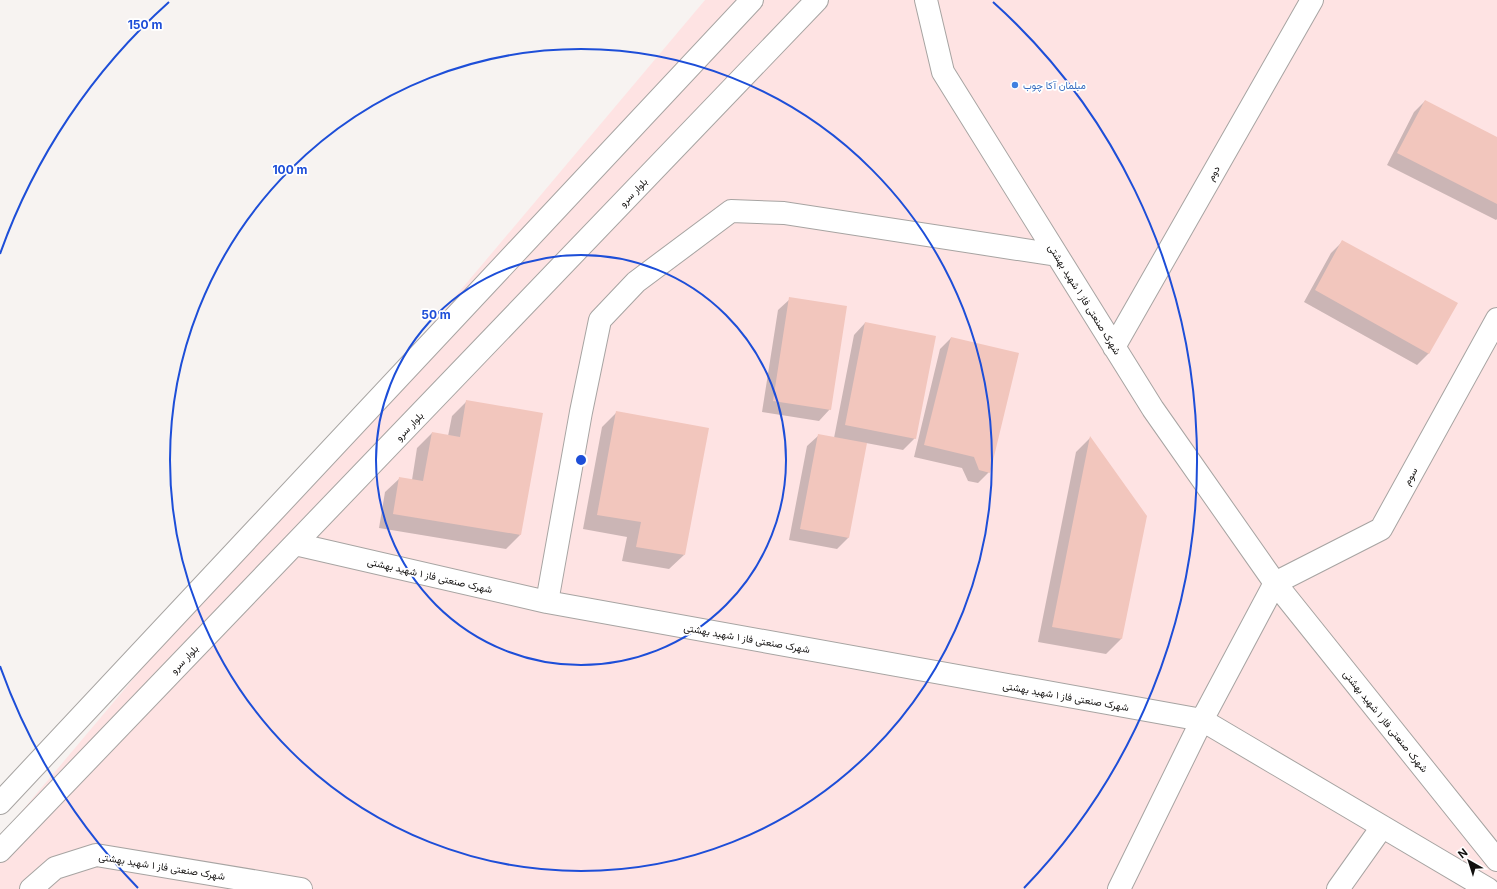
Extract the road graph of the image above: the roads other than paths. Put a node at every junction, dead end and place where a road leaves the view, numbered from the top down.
1 (752, 0) edge
2 (817, 0) edge
3 (926, 0) edge
4 (1312, 0) edge
5 (1057, 255) junction
6 (1497, 319) edge
7 (1114, 347) junction
8 (296, 544) junction
9 (1275, 583) junction
10 (547, 602) junction
11 (1202, 720) junction
12 (0, 803) edge
13 (1382, 827) junction
14 (0, 851) edge
15 (1497, 860) edge
16 (31, 889) edge
17 (301, 889) edge
18 (1118, 889) edge
19 (1338, 889) edge
20 (1488, 889) edge

1 - 12 street
2 - 8 street, بلوار سرو
3 - 5 street, شهرک صنعتی فاز ۱ شهید بهشتی
4 - 7 street, دوم
5 - 7 street, شهرک صنعتی فاز ۱ شهید بهشتی
5 - 10 street
6 - 9 street, سوم
7 - 9 street, شهرک صنعتی فاز ۱ شهید بهشتی
8 - 10 street, شهرک صنعتی فاز ۱ شهید بهشتی
8 - 14 street, بلوار سرو
9 - 11 street
9 - 15 street, شهرک صنعتی فاز ۱ شهید بهشتی
10 - 11 street, شهرک صنعتی فاز ۱ شهید بهشتی
11 - 13 street
11 - 18 street
13 - 19 street
13 - 20 street
16 - 17 street, شهرک صنعتی فاز ۱ شهید بهشتی

